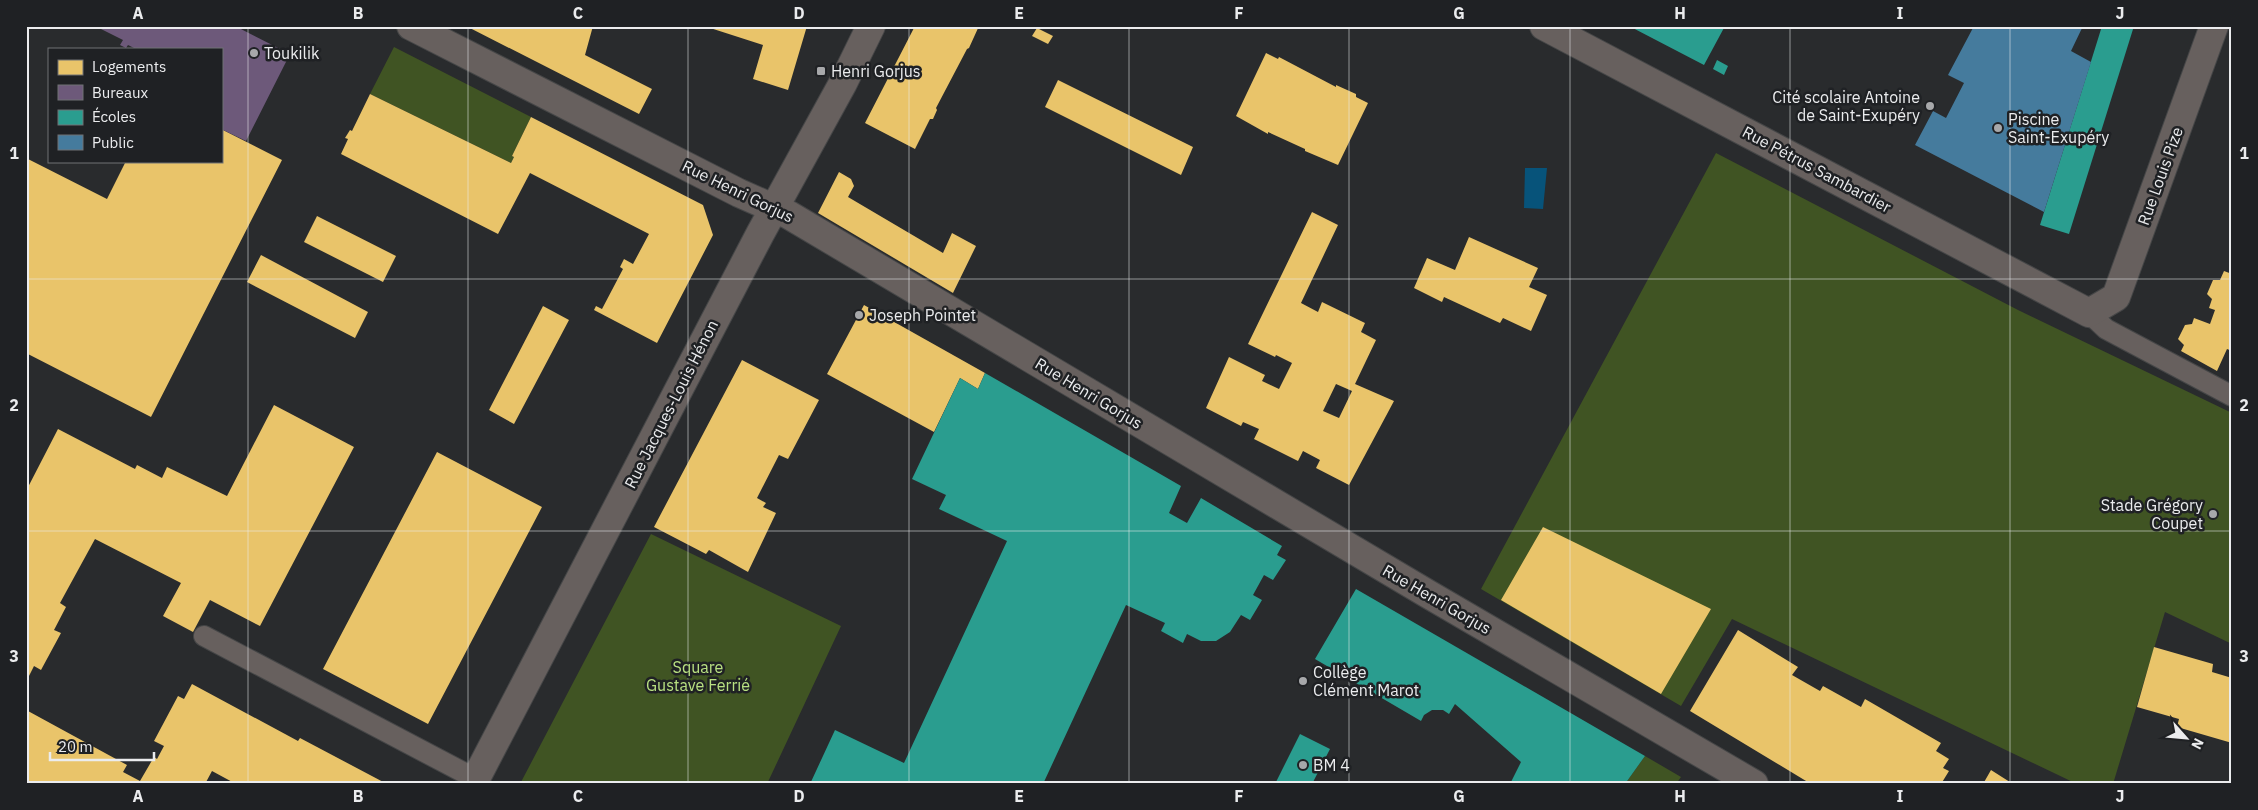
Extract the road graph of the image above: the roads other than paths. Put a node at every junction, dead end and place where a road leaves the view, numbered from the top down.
1 (411, 26) edge
2 (871, 26) edge
3 (1544, 26) edge
4 (2214, 26) edge
5 (773, 208) junction
6 (2089, 313) junction
7 (2232, 396) edge
8 (204, 636) dead end
9 (474, 782) edge
10 (1754, 784) edge

1 - 5 street, Rue Henri Gorjus
2 - 5 street, Rue Jacques-Louis Hénon
3 - 6 street, Rue Pétrus Sambardier
4 - 6 street, Rue Louis Pize
5 - 9 street, Rue Jacques-Louis Hénon
5 - 10 street, Rue Henri Gorjus
6 - 7 lane
8 - 9 lane

